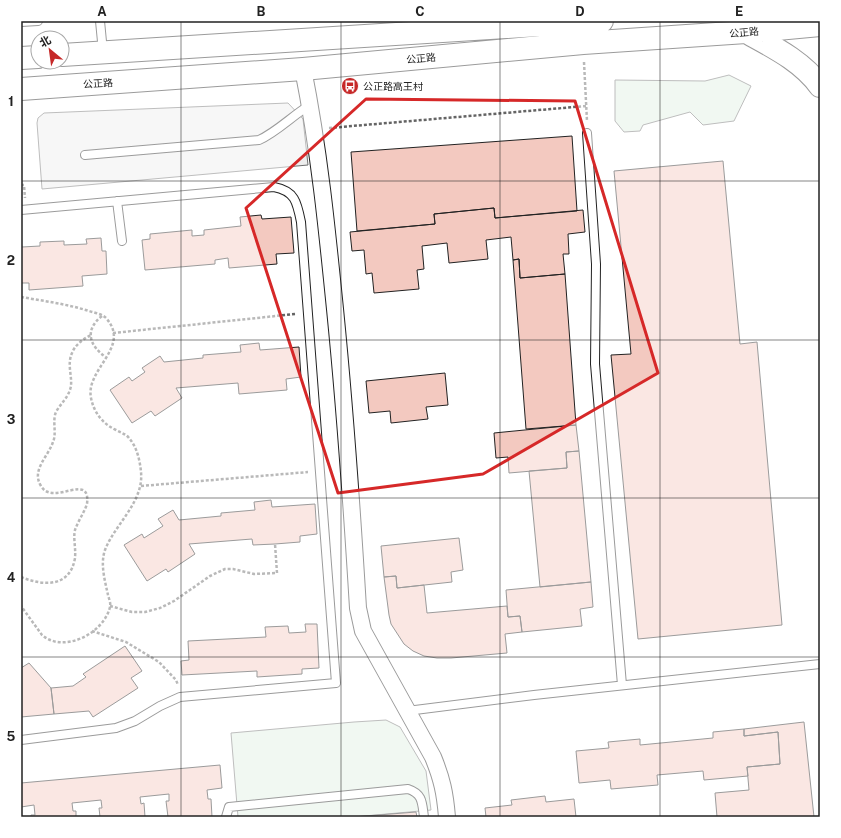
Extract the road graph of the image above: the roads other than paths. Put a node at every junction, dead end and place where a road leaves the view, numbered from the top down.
1 (38, 21) edge
2 (100, 21) edge
3 (602, 21) edge
4 (21, 22) edge
5 (820, 25) edge
6 (420, 27) edge
7 (746, 32) junction
8 (103, 53) junction
9 (70, 55) edge
10 (303, 69) junction
11 (820, 86) edge
12 (21, 88) edge
13 (310, 105) junction
14 (588, 133) road end
15 (85, 155) dead end
16 (117, 201) junction
17 (21, 210) edge
18 (122, 241) dead end
19 (820, 664) edge
20 (622, 685) junction
21 (407, 711) junction
22 (21, 740) edge
23 (226, 817) edge
24 (424, 817) edge
25 (448, 817) edge

1 - 4 lane
2 - 8 lane
3 - 6 main road
5 - 7 main road, 公正路
6 - 8 main road
7 - 10 main road, 公正路
7 - 11 main road
8 - 9 main road
10 - 12 main road, 公正路
10 - 13 street
13 - 15 lane
13 - 21 street
14 - 20 lane
16 - 17 lane
16 - 18 lane
16 - 22 lane
19 - 20 lane
20 - 21 lane
21 - 25 street
23 - 24 lane

